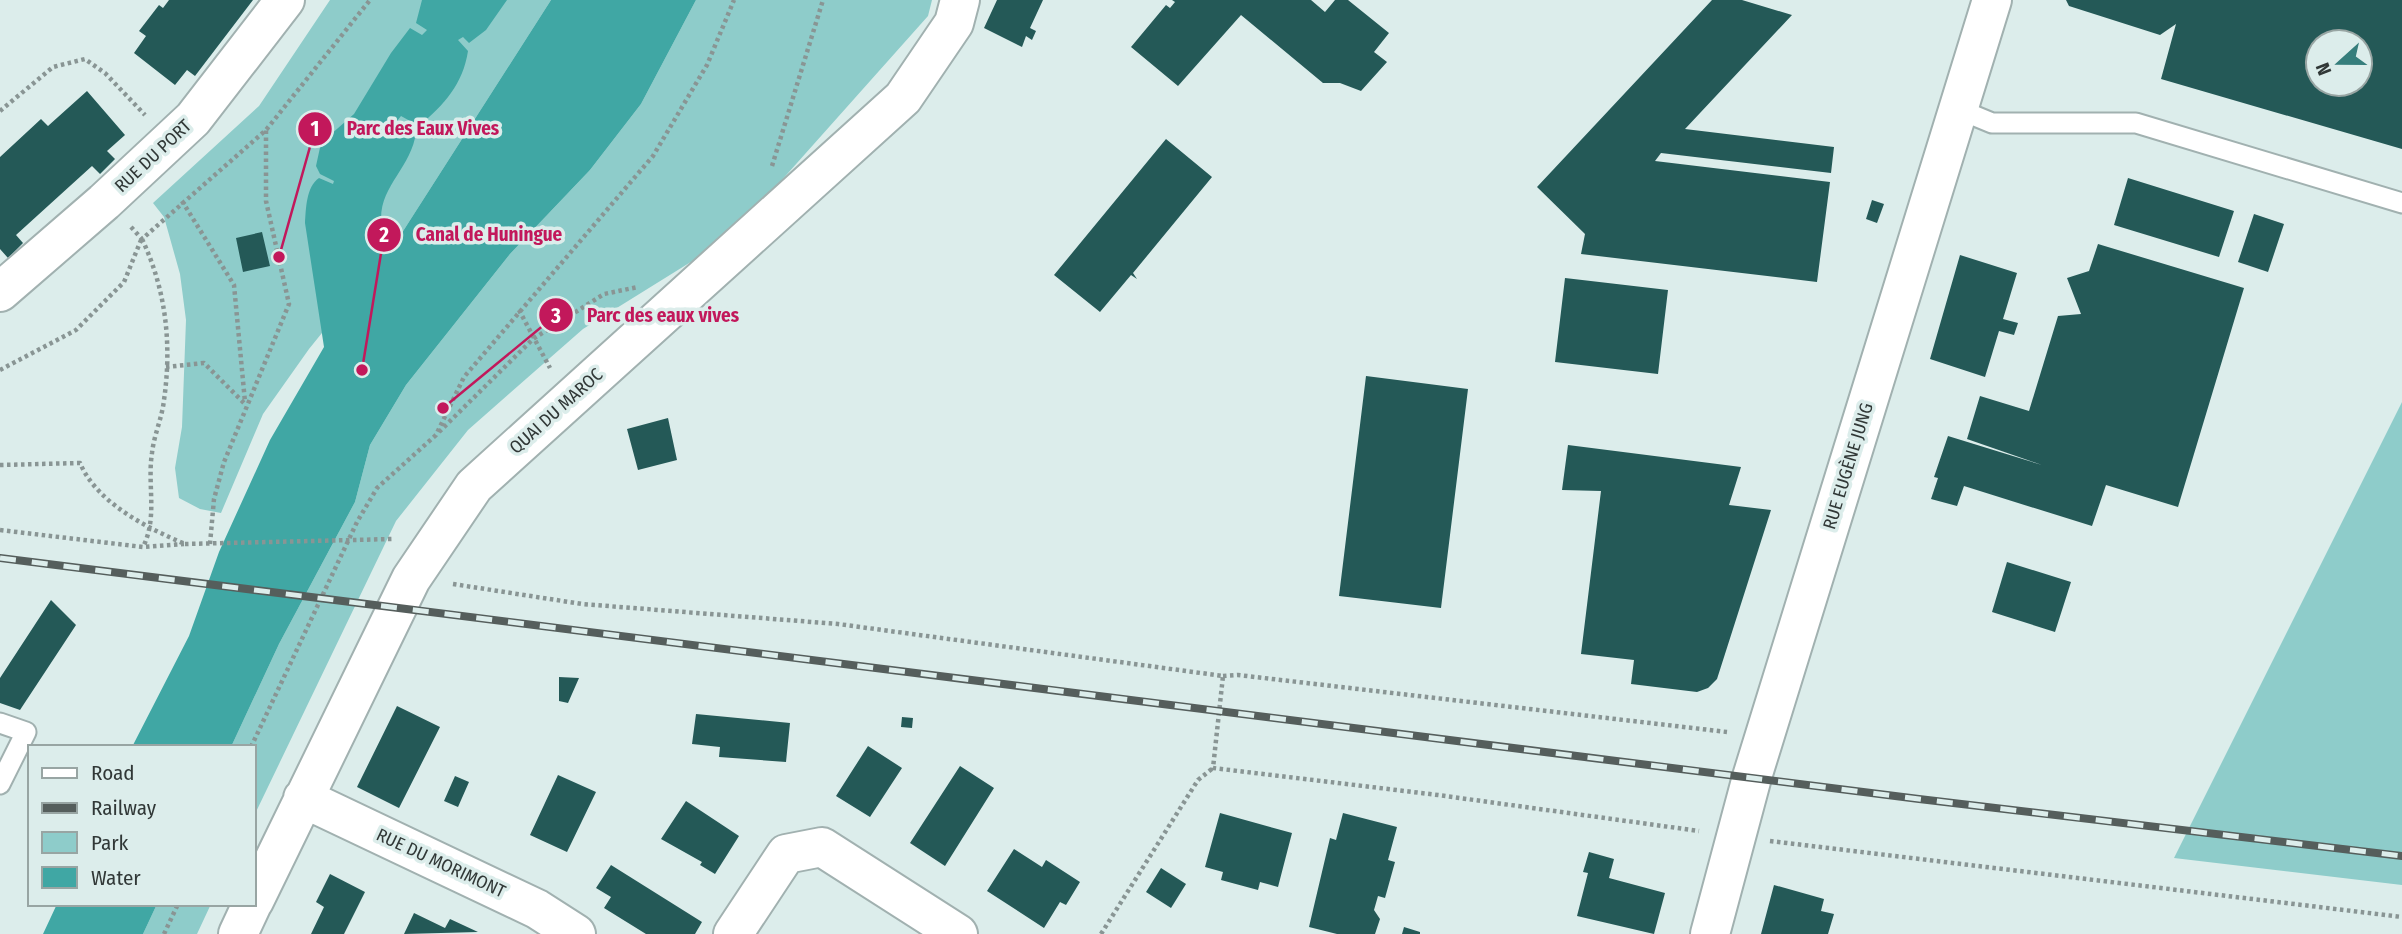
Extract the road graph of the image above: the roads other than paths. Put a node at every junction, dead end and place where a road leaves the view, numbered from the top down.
1 (285, 0) edge
2 (960, 0) edge
3 (1992, 0) edge
4 (1958, 109) junction
5 (2402, 203) edge
6 (0, 292) edge
7 (0, 723) edge
8 (0, 784) edge
9 (303, 798) junction
10 (256, 896) edge
11 (251, 906) edge
12 (238, 934) edge
13 (576, 934) edge
14 (733, 934) edge
15 (958, 934) edge
16 (1710, 934) edge

1 - 6 street, RUE DU PORT
2 - 9 street, QUAI DU MAROC
3 - 4 street, RUE EUGÈNE JUNG
4 - 5 lane
4 - 16 street, RUE EUGÈNE JUNG
7 - 8 lane
9 - 10 street, QUAI DU MAROC
9 - 13 street, RUE DU MORIMONT
11 - 12 street, QUAI DU MAROC
14 - 15 street

